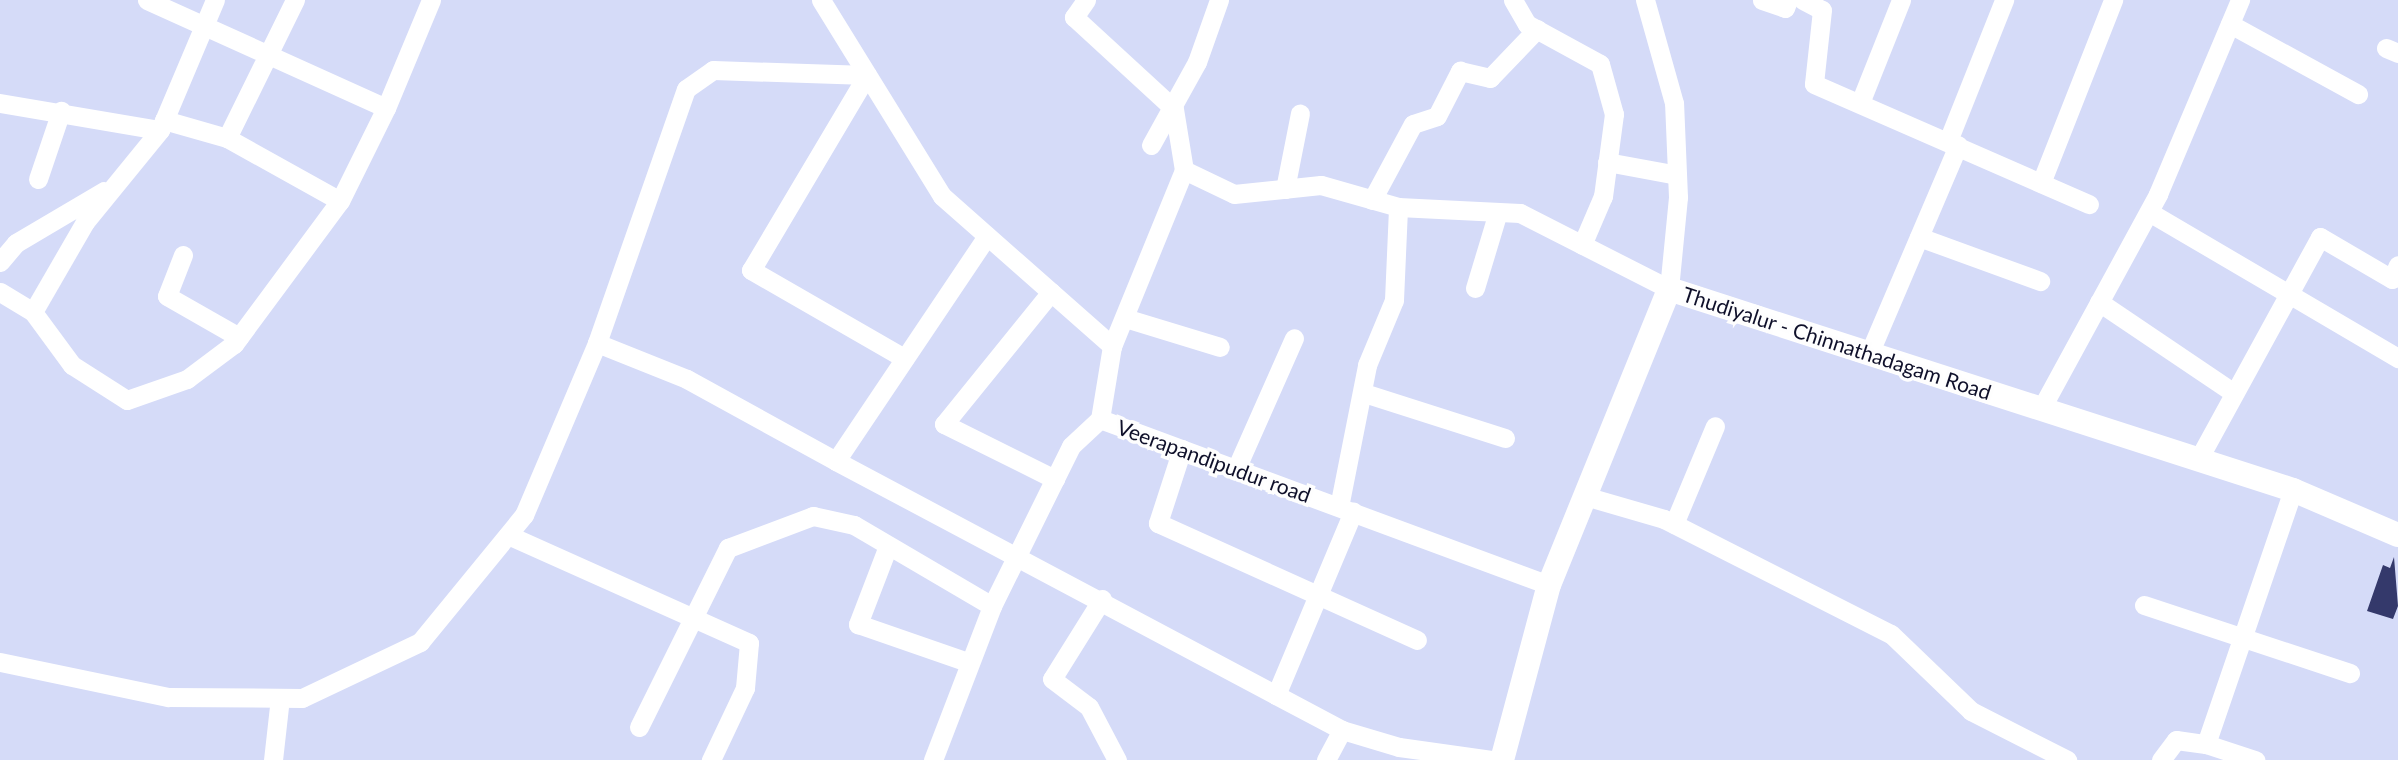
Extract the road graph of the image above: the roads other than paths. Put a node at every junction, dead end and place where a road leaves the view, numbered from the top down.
1 (147, 0) edge
2 (215, 0) edge
3 (295, 0) edge
4 (431, 0) edge
5 (821, 0) edge
6 (1086, 0) edge
7 (1219, 0) edge
8 (1513, 0) edge
9 (1646, 0) edge
10 (1762, 0) edge
11 (1788, 0) edge
12 (1803, 0) edge
13 (1901, 0) edge
14 (2004, 0) edge
15 (2113, 0) edge
16 (2241, 0) edge
17 (2230, 24) junction
18 (205, 25) junction
19 (1537, 29) junction
20 (267, 50) junction
21 (867, 75) junction
22 (2358, 94) dead end
23 (0, 103) edge
24 (1860, 103) junction
25 (386, 108) junction
26 (1174, 109) junction
27 (61, 110) junction
28 (1300, 113) dead end
29 (162, 125) junction
30 (228, 138) junction
31 (1953, 143) junction
32 (1151, 145) dead end
33 (1607, 162) junction
34 (1184, 170) junction
35 (1677, 175) junction
36 (38, 178) dead end
37 (123, 180) junction
38 (2041, 183) junction
39 (1284, 189) junction
40 (1372, 200) junction
41 (340, 201) junction
42 (2089, 204) dead end
43 (1398, 207) junction
44 (1497, 212) junction
45 (2148, 212) junction
46 (987, 236) junction
47 (1919, 237) junction
48 (1582, 245) junction
49 (183, 255) dead end
50 (0, 262) edge
51 (2398, 265) edge
52 (2040, 281) dead end
53 (1475, 288) dead end
54 (1669, 289) junction
55 (0, 292) edge
56 (1051, 292) junction
57 (2287, 293) junction
58 (2099, 302) junction
59 (33, 312) junction
60 (1125, 318) junction
61 (239, 337) junction
62 (1294, 338) dead end
63 (597, 343) junction
64 (1112, 346) junction
65 (1220, 347) dead end
66 (1869, 354) junction
67 (904, 358) junction
68 (2398, 358) edge
69 (1364, 393) junction
70 (2234, 393) junction
71 (2041, 409) junction
72 (1100, 419) junction
73 (1715, 426) dead end
74 (1506, 438) dead end
75 (1182, 449) junction
76 (2198, 460) junction
77 (836, 461) junction
78 (1236, 469) junction
79 (1055, 479) junction
80 (2292, 490) junction
81 (1585, 496) junction
82 (1346, 510) junction
83 (1674, 524) junction
84 (2396, 529) edge
85 (508, 535) junction
86 (888, 546) junction
87 (1017, 556) junction
88 (1549, 585) junction
89 (1102, 599) junction
90 (1319, 600) junction
91 (2144, 605) dead end
92 (992, 606) junction
93 (693, 618) junction
94 (2243, 638) junction
95 (1418, 640) dead end
96 (0, 662) edge
97 (968, 662) junction
98 (2350, 673) dead end
99 (1276, 695) junction
100 (280, 698) junction
101 (639, 727) dead end
102 (1342, 730) junction
103 (2206, 744) junction
104 (273, 760) edge
105 (711, 760) edge
106 (933, 760) edge
107 (1117, 760) edge
108 (1326, 760) edge
109 (1493, 760) edge
110 (1502, 760) edge
111 (2067, 760) edge
112 (2161, 760) edge
113 (2255, 760) edge

1 - 18 street
2 - 18 street
3 - 20 street
4 - 25 street
5 - 21 street
6 - 26 street
7 - 26 street
8 - 19 street
9 - 35 street
10 - 11 street
12 - 24 street
13 - 24 street
14 - 31 street
15 - 38 street
16 - 17 street
17 - 22 street
17 - 45 street
18 - 20 street
18 - 29 street
19 - 33 street
19 - 40 street
20 - 25 street
20 - 30 street
21 - 46 street
21 - 63 street
21 - 67 street
23 - 27 street
24 - 31 street
25 - 41 street
26 - 32 street
26 - 34 street
27 - 29 street
27 - 36 street
28 - 39 street
29 - 30 street
29 - 37 street
30 - 41 street
31 - 38 street
31 - 47 street
33 - 35 street
33 - 48 street
34 - 39 street
34 - 60 street, Veerapandipudur road
35 - 54 street
37 - 50 street
37 - 59 street
38 - 42 street
39 - 40 street
40 - 43 street
41 - 61 street
43 - 44 street
43 - 69 street
44 - 48 street
44 - 53 street
45 - 57 street
45 - 58 street
46 - 56 street
46 - 67 street
47 - 52 street
47 - 66 street
48 - 54 street
49 - 61 street
51 - 57 street
54 - 66 main road, Thudiyalur - Chinnathadagam Road
54 - 81 main road, Thudiyalur - Chinnathadagam Road
55 - 59 street
56 - 64 street
56 - 79 street
57 - 68 street
57 - 70 street
58 - 70 street
58 - 71 street
59 - 61 street
60 - 64 street, Veerapandipudur road
60 - 65 street
62 - 78 street
63 - 77 street
63 - 85 street
64 - 72 street, Veerapandipudur road
66 - 71 main road, Thudiyalur - Chinnathadagam Road
67 - 77 street
69 - 74 street
69 - 82 street
70 - 76 street
71 - 76 main road, Thudiyalur - Chinnathadagam Road
72 - 75 street, Veerapandipudur road
72 - 79 street
73 - 83 street
75 - 78 street, Veerapandipudur road
75 - 90 street
76 - 80 main road, Thudiyalur - Chinnathadagam Road
77 - 87 street
78 - 82 street, Veerapandipudur road
79 - 87 street
80 - 84 main road, Thudiyalur - Chinnathadagam Road
80 - 94 street
81 - 83 street
81 - 88 main road, Thudiyalur - Chinnathadagam Road
82 - 88 street, Veerapandipudur road
82 - 90 street
83 - 111 street
85 - 93 street
85 - 100 street
86 - 92 street
86 - 93 street
86 - 97 street
87 - 89 street
87 - 92 street
88 - 110 main road, Thudiyalur - Chinnathadagam Road
89 - 99 street
89 - 107 street
90 - 95 street
90 - 99 street
91 - 94 street
92 - 97 street
93 - 101 street
93 - 105 street
94 - 98 street
94 - 103 street
96 - 100 street
97 - 106 street
99 - 102 street
100 - 104 street
102 - 108 street
102 - 109 street
103 - 112 street
103 - 113 street

